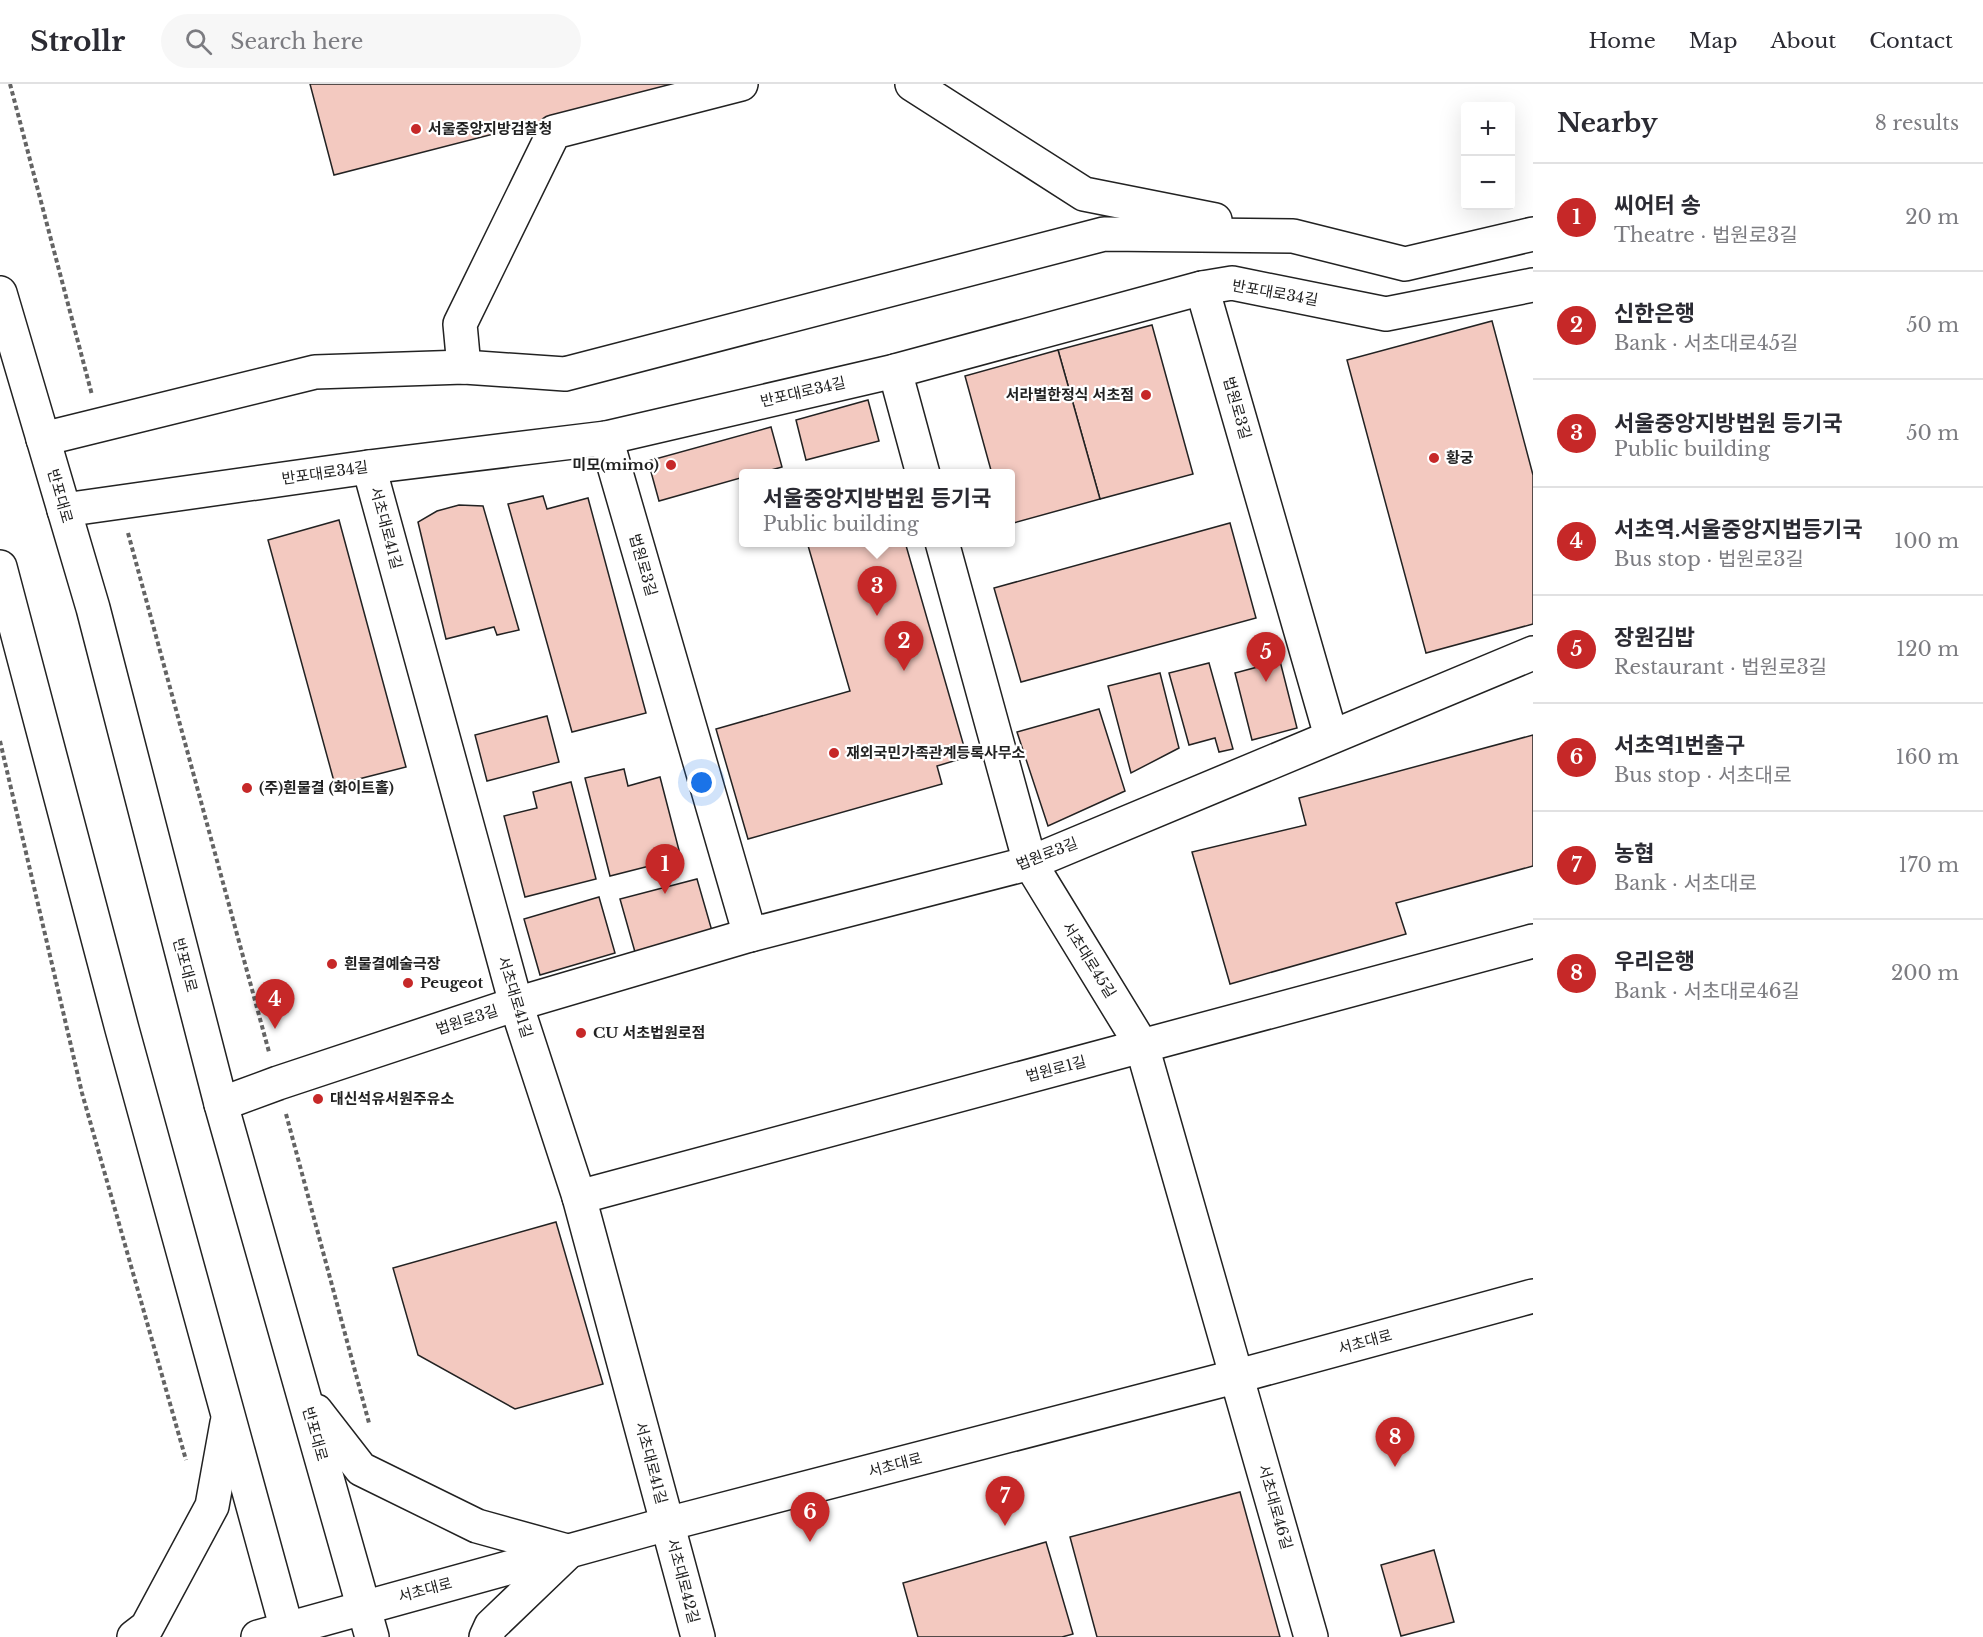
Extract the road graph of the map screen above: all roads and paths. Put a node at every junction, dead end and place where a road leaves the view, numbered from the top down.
1 (10, 84) edge
2 (741, 84) edge
3 (912, 84) edge
4 (1533, 234) edge
5 (1293, 236) junction
6 (1533, 285) edge
7 (1202, 288) junction
8 (0, 293) edge
9 (464, 367) junction
10 (895, 371) junction
11 (100, 425) junction
12 (606, 438) junction
13 (43, 439) junction
14 (369, 467) junction
15 (922, 469) edge
16 (119, 501) junction
17 (64, 510) junction
18 (943, 547) edge
19 (0, 567) edge
20 (1533, 653) edge
21 (1331, 736) junction
22 (0, 741) edge
23 (1029, 863) junction
24 (750, 935) junction
25 (1533, 941) edge
26 (516, 1004) junction
27 (1142, 1046) junction
28 (278, 1083) junction
29 (221, 1104) junction
30 (579, 1197) junction
31 (1533, 1296) edge
32 (1238, 1376) junction
33 (305, 1397) junction
34 (228, 1416) junction
35 (371, 1432) dead end
36 (189, 1470) dead end
37 (668, 1524) junction
38 (569, 1551) junction
39 (368, 1622) edge
40 (278, 1634) edge
41 (134, 1637) edge
42 (486, 1637) edge
43 (698, 1637) edge
44 (1311, 1637) edge

1 - 11 path
2 - 9 street
3 - 5 street
4 - 5 street
5 - 9 street
6 - 7 street, 반포대로34길
7 - 10 street, 반포대로34길
7 - 21 street, 법원로3길
8 - 13 street, 반포대로
9 - 11 street
10 - 12 street, 반포대로34길
10 - 15 street
11 - 13 street
12 - 14 street, 반포대로34길
12 - 24 street, 법원로3길
13 - 17 street, 반포대로
14 - 16 street, 반포대로34길
14 - 26 street, 서초대로41길
16 - 17 street, 반포대로34길
16 - 28 path
17 - 29 street, 반포대로
18 - 23 street, 서초대로45길
19 - 34 street
20 - 21 street, 법원로3길
21 - 23 street, 법원로3길
22 - 36 path
23 - 24 street, 법원로3길
23 - 27 street, 서초대로45길
24 - 26 street, 법원로3길
25 - 27 street, 법원로1길
26 - 28 street, 법원로3길
26 - 30 street, 서초대로41길
27 - 30 street, 법원로1길
27 - 32 street, 서초대로45길
28 - 29 street, 법원로3길
28 - 35 path
29 - 33 street, 반포대로
30 - 37 street, 서초대로41길
31 - 32 street, 서초대로
32 - 37 street, 서초대로
32 - 44 street, 서초대로46길
33 - 38 street
33 - 39 street, 반포대로
34 - 40 street
34 - 41 street
37 - 38 street, 서초대로
37 - 43 street, 서초대로42길
38 - 39 street, 서초대로
38 - 42 street
39 - 40 street, 서초대로

